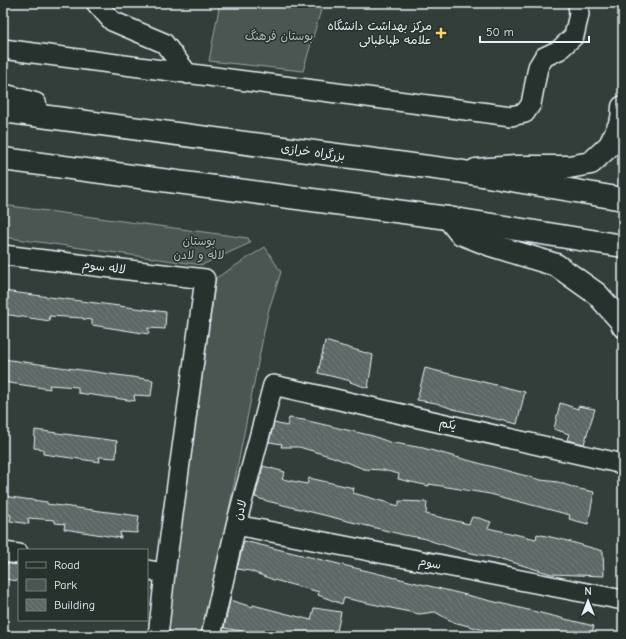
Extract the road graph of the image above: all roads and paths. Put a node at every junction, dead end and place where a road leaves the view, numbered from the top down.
1 (96, 3) edge
2 (578, 3) edge
3 (3, 49) edge
4 (188, 74) junction
5 (3, 95) edge
6 (623, 107) edge
7 (3, 111) edge
8 (100, 123) junction
9 (3, 159) edge
10 (458, 171) junction
11 (623, 199) edge
12 (448, 218) junction
13 (622, 245) edge
14 (6, 257) edge
15 (623, 326) edge
16 (273, 385) joint
17 (623, 464) edge
18 (236, 525) junction
19 (3, 552) edge
20 (18, 554) edge
21 (156, 571) edge
22 (623, 600) edge
23 (158, 636) edge
24 (211, 636) edge

1 - 4 street
2 - 4 street
3 - 4 street
5 - 8 main road
6 - 10 main road
7 - 8 main road, بزرگراه خرازی
8 - 10 main road, بزرگراه خرازی
9 - 12 main road
10 - 11 main road, بزرگراه خرازی
12 - 13 main road
12 - 15 main road
14 - 21 street, لاله سوم
16 - 17 street, یکم
16 - 18 street, لادن
18 - 22 street, سوم
18 - 24 street, لادن
19 - 20 street
21 - 23 street

